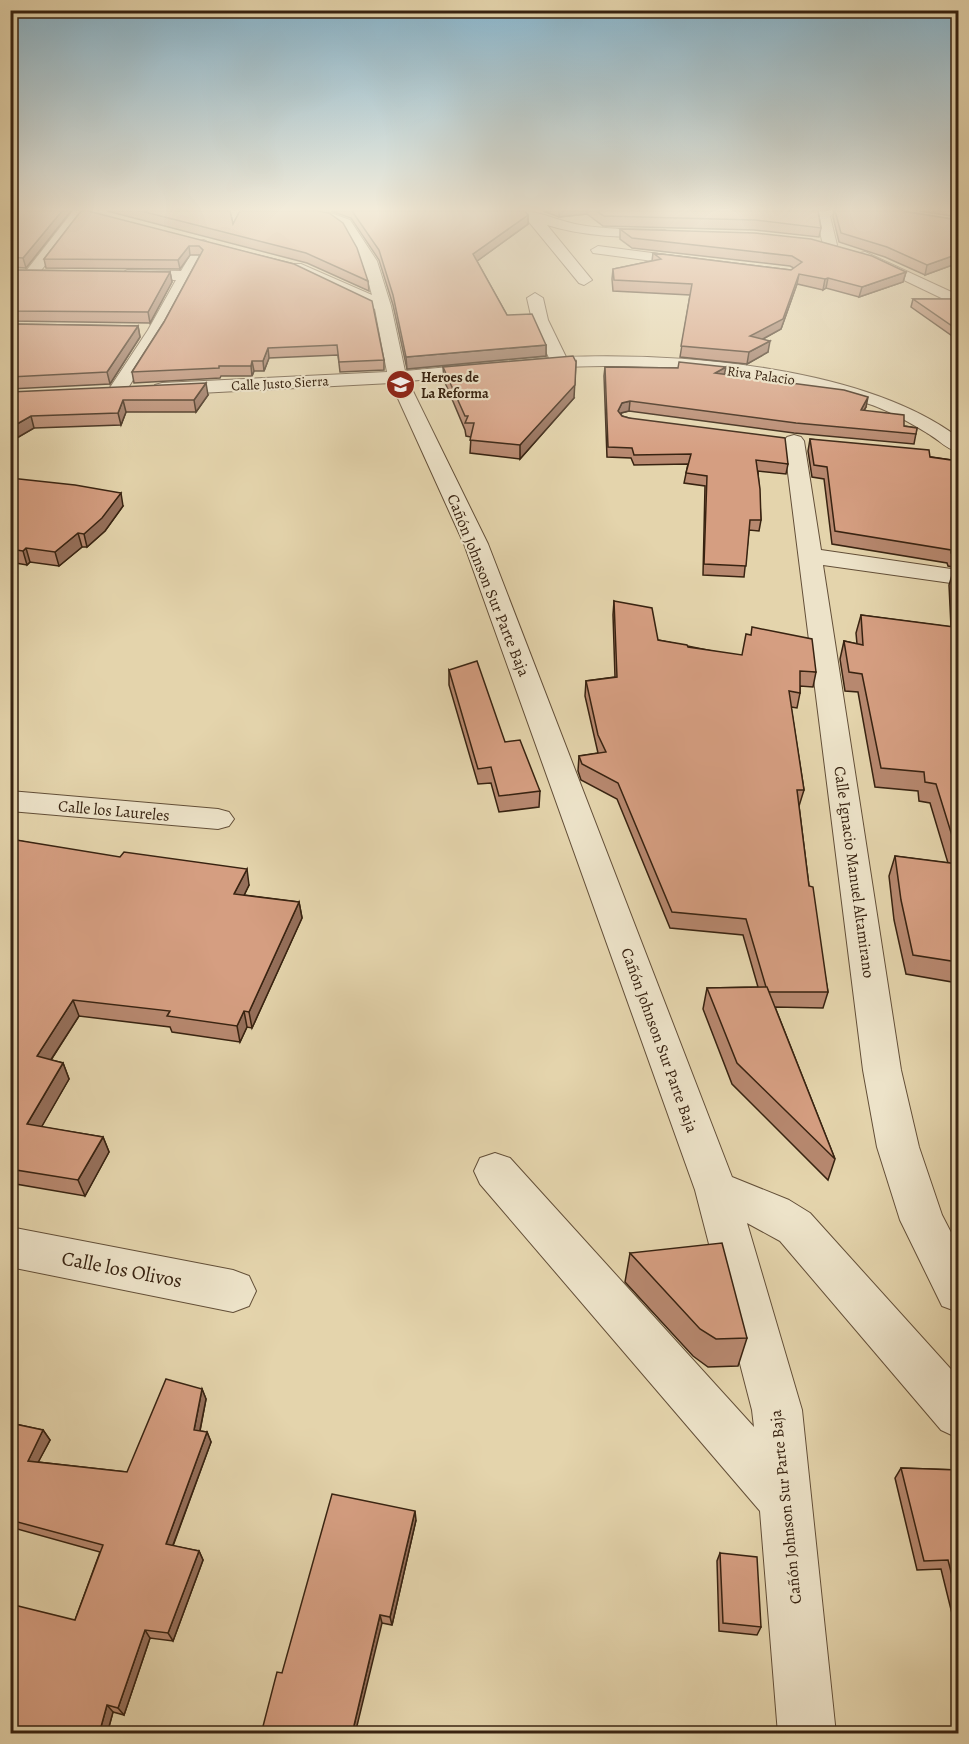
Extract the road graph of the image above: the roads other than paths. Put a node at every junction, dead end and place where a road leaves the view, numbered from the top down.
1 (177, 292) edge
2 (354, 292) edge
3 (379, 292) edge
4 (940, 292) edge
5 (535, 298) dead end
6 (958, 301) edge
7 (383, 306) junction
8 (133, 330) edge
9 (156, 330) junction
10 (555, 363) junction
11 (397, 377) junction
12 (116, 392) junction
13 (92, 393) edge
14 (794, 440) dead end
15 (958, 446) edge
16 (934, 454) dead end
17 (958, 456) edge
18 (812, 556) junction
19 (958, 577) edge
20 (10, 801) edge
21 (218, 819) dead end
22 (495, 1171) dead end
23 (716, 1190) junction
24 (10, 1247) edge
25 (233, 1291) dead end
26 (958, 1291) edge
27 (958, 1413) edge
28 (786, 1501) junction
29 (807, 1734) edge

1 - 9 street
2 - 7 street
3 - 7 street, Cañón Johnson Sur Parte Baja
4 - 6 street
5 - 10 street
7 - 11 street, Cañón Johnson Sur Parte Baja
8 - 9 street
9 - 12 street
10 - 11 street, Calle Justo Sierra
10 - 15 street, Riva Palacio
11 - 12 street, Calle Justo Sierra
11 - 23 street, Cañón Johnson Sur Parte Baja
12 - 13 street, Calle Justo Sierra
14 - 18 street, Calle Ignacio Manuel Altamirano
16 - 17 street
18 - 19 street
18 - 26 street, Calle Ignacio Manuel Altamirano
20 - 21 street, Calle los Laureles
22 - 28 street
23 - 27 street
23 - 28 street, Cañón Johnson Sur Parte Baja
24 - 25 street, Calle los Olivos
28 - 29 street, Cañón Johnson Sur Parte Baja

